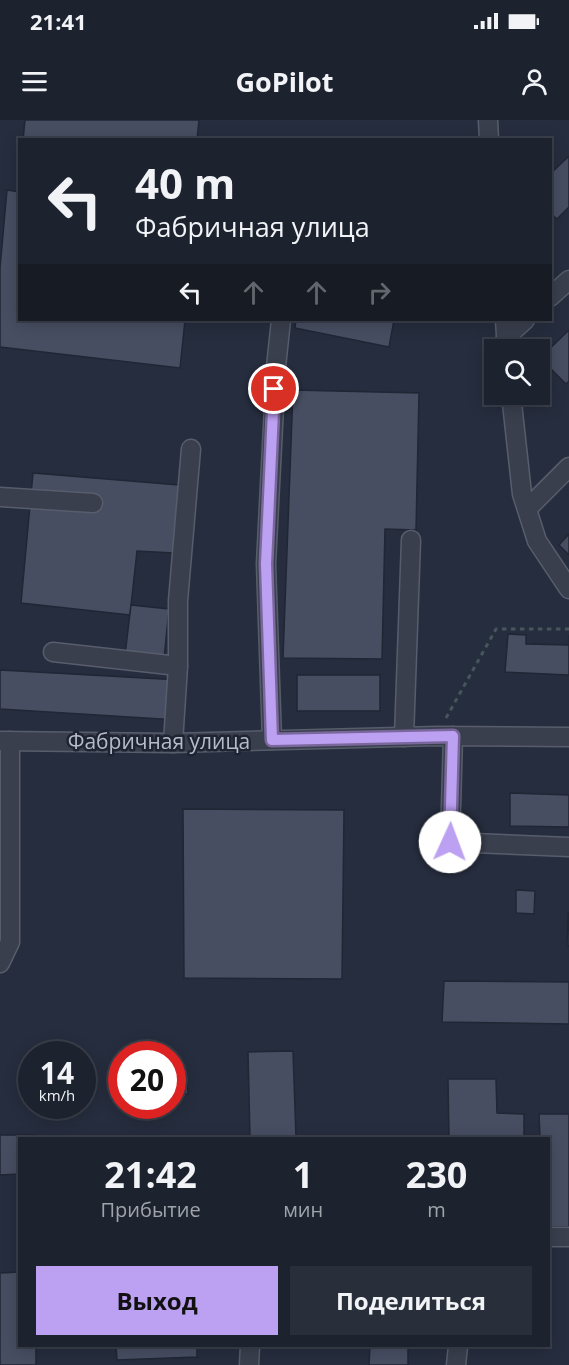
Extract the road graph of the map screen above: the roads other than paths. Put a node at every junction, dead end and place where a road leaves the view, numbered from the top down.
1 (488, 120) edge
2 (489, 138) edge
3 (569, 280) edge
4 (552, 295) edge
5 (281, 321) edge
6 (524, 321) edge
7 (506, 335) edge
8 (512, 405) edge
9 (191, 449) dead end
10 (569, 467) edge
11 (0, 497) edge
12 (93, 503) dead end
13 (527, 509) junction
14 (411, 540) dead end
15 (569, 589) edge
16 (53, 652) dead end
17 (178, 666) junction
18 (445, 736) junction
19 (404, 737) junction
20 (569, 737) edge
21 (272, 740) junction
22 (5, 741) edge
23 (173, 743) junction
24 (569, 847) edge
25 (0, 963) edge
26 (550, 1237) edge
27 (569, 1238) edge
28 (250, 1347) edge
29 (458, 1347) edge
30 (249, 1365) edge
31 (456, 1365) edge

1 - 2 lane
3 - 4 lane
5 - 21 lane
6 - 7 lane
8 - 13 lane
9 - 17 lane
10 - 13 lane
11 - 12 lane
13 - 15 lane
14 - 19 lane
16 - 17 lane
17 - 23 lane
18 - 19 lane, Фабричная улица
18 - 20 lane, Фабричная улица
18 - 24 lane
19 - 21 lane, Фабричная улица
21 - 23 lane, Фабричная улица
22 - 23 lane, Фабричная улица
22 - 25 lane
26 - 27 lane
28 - 30 lane
29 - 31 lane

